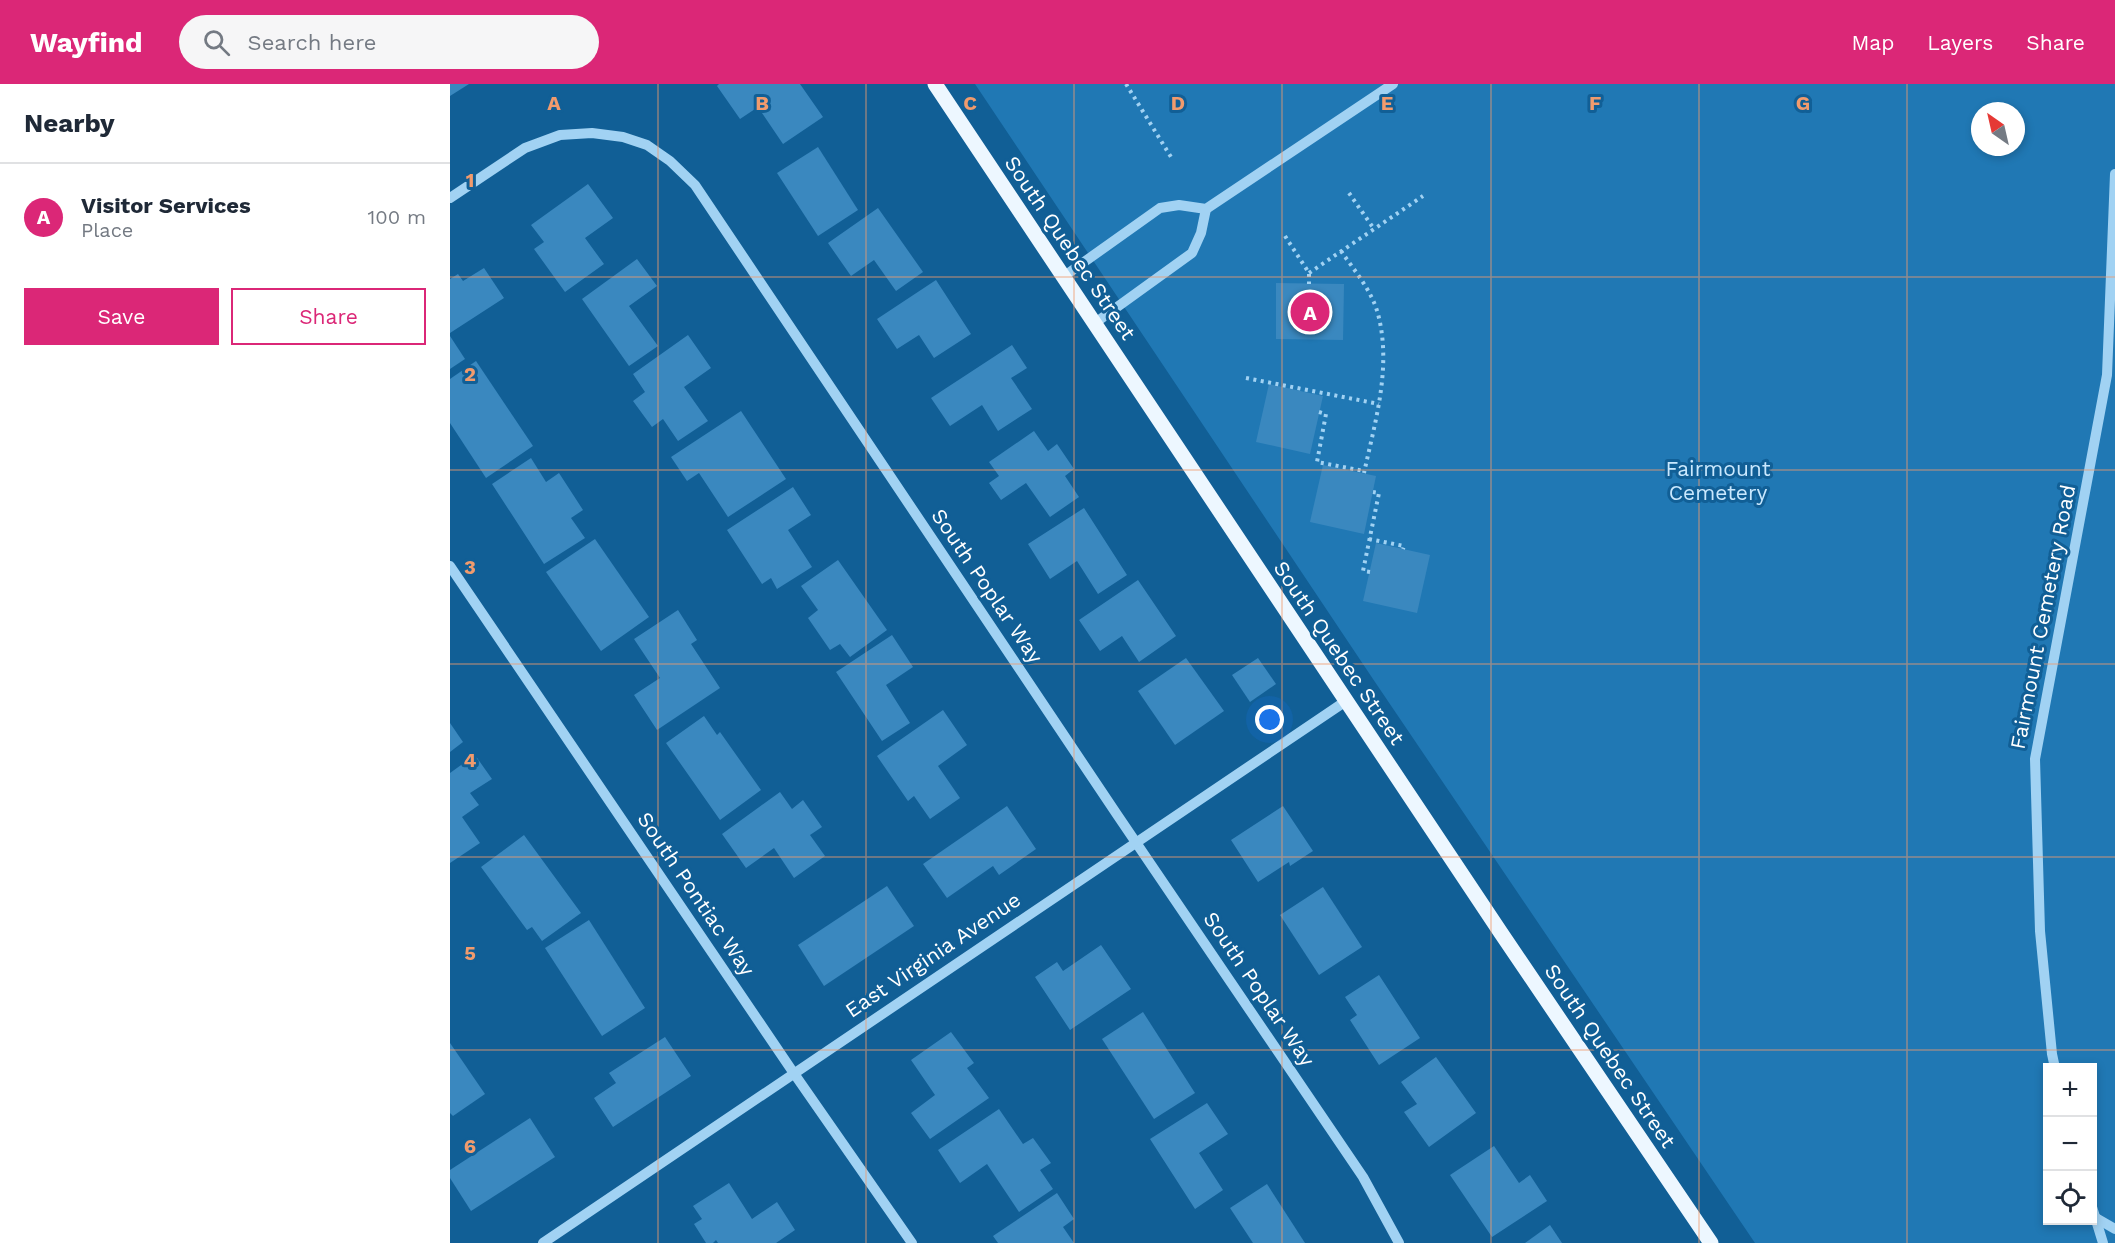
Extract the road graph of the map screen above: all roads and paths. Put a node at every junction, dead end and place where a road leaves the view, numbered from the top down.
1 (935, 84) edge
2 (1126, 84) edge
3 (1393, 84) edge
4 (1171, 157) dead end
5 (2115, 174) edge
6 (1349, 193) dead end
7 (1423, 196) dead end
8 (450, 198) edge
9 (1206, 209) junction
10 (1374, 229) junction
11 (1285, 236) dead end
12 (1341, 251) junction
13 (1310, 273) junction
14 (1063, 277) junction
15 (1308, 284) dead end
16 (1095, 323) junction
17 (1246, 378) dead end
18 (1379, 404) junction
19 (1319, 412) dead end
20 (1373, 492) dead end
21 (1370, 539) junction
22 (1403, 549) dead end
23 (450, 566) edge
24 (1370, 572) dead end
25 (1346, 701) junction
26 (1136, 843) junction
27 (2054, 1063) edge
28 (793, 1072) junction
29 (2097, 1215) edge
30 (2097, 1223) edge
31 (2115, 1229) edge
32 (543, 1243) edge
33 (912, 1243) edge
34 (1399, 1243) edge
35 (1711, 1243) edge
36 (2103, 1243) edge

1 - 14 main road, South Quebec Street
2 - 4 path
3 - 9 street
5 - 27 street, Fairmount Cemetery Road
6 - 10 path
7 - 10 path
8 - 26 street, South Poplar Way
9 - 14 street
9 - 16 street
10 - 12 path
11 - 13 path
12 - 13 path
12 - 18 path
13 - 15 path
14 - 16 main road, South Quebec Street
16 - 25 main road, South Quebec Street
17 - 18 path
18 - 19 path
20 - 21 path
21 - 22 path
21 - 24 path
23 - 28 street, South Pontiac Way
25 - 26 street, East Virginia Avenue
25 - 35 main road, South Quebec Street
26 - 28 street, East Virginia Avenue
26 - 34 street, South Poplar Way
28 - 32 street, East Virginia Avenue
28 - 33 street, South Pontiac Way
29 - 31 street
30 - 36 street

